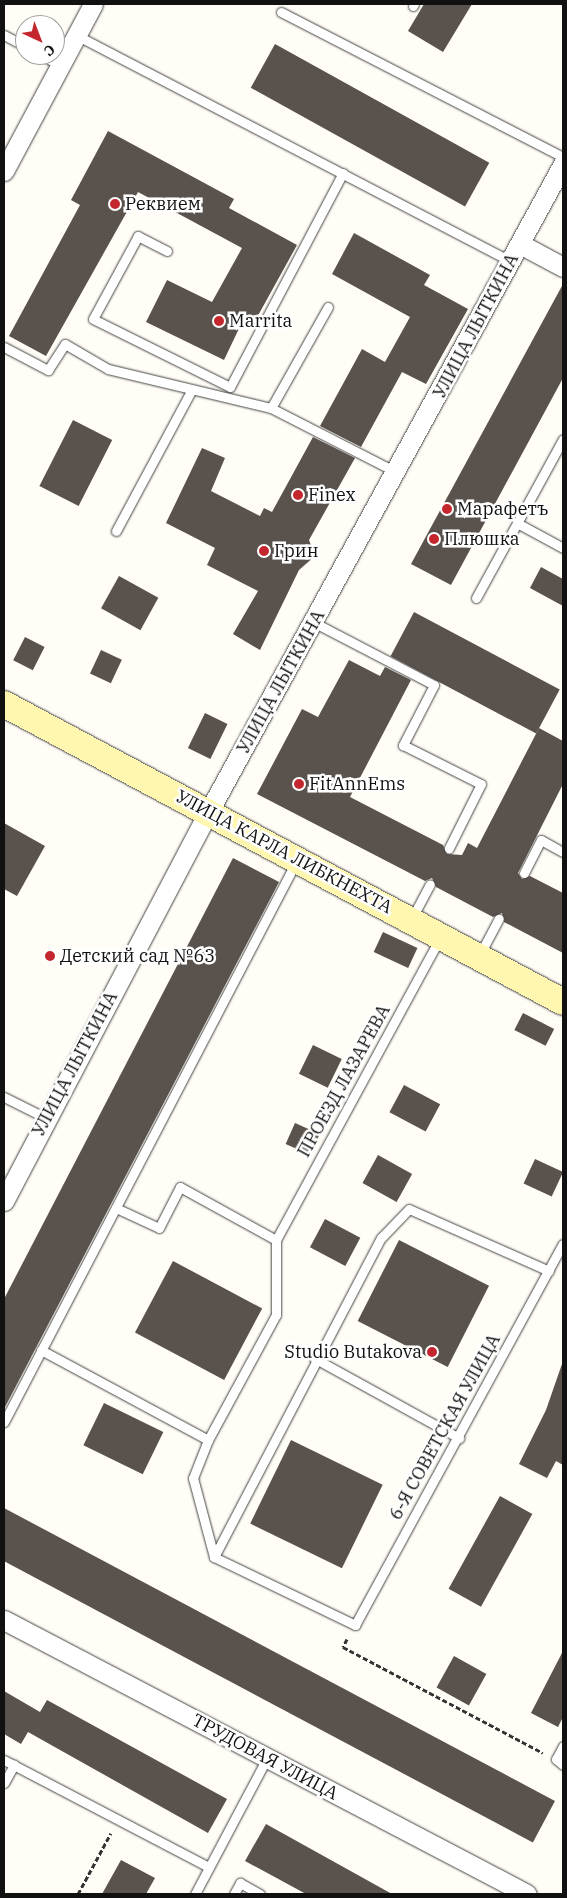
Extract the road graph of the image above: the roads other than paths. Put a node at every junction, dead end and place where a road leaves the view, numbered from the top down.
1 (93, 4) edge
2 (281, 12) dead end
3 (76, 35) junction
4 (60, 66) joint
5 (563, 157) edge
6 (563, 164) edge
7 (4, 171) edge
8 (343, 173) junction
9 (520, 244) junction
10 (167, 251) dead end
11 (511, 261) junction
12 (563, 267) edge
13 (328, 307) dead end
14 (4, 347) edge
15 (191, 391) junction
16 (271, 408) junction
17 (563, 439) edge
18 (396, 472) junction
19 (517, 523) junction
20 (116, 531) dead end
21 (563, 548) edge
22 (476, 598) dead end
23 (315, 623) junction
24 (4, 704) edge
25 (209, 811) junction
26 (449, 848) dead end
27 (563, 852) edge
28 (297, 859) junction
29 (524, 872) dead end
30 (430, 884) dead end
31 (499, 920) dead end
32 (411, 921) junction
33 (441, 937) junction
34 (479, 957) junction
35 (563, 1002) edge
36 (4, 1097) edge
37 (46, 1118) junction
38 (4, 1201) edge
39 (116, 1208) junction
40 (276, 1240) junction
41 (563, 1244) edge
42 (549, 1271) junction
43 (41, 1350) junction
44 (314, 1358) junction
45 (4, 1422) edge
46 (459, 1438) junction
47 (208, 1440) junction
48 (214, 1556) junction
49 (4, 1620) edge
50 (563, 1746) edge
51 (267, 1758) junction
52 (4, 1760) edge
53 (560, 1762) edge
54 (14, 1765) junction
55 (4, 1784) edge
56 (209, 1867) junction
57 (195, 1894) edge
58 (234, 1894) edge
59 (260, 1894) edge
60 (527, 1894) edge

1 - 3 street
2 - 5 lane
3 - 4 street
3 - 8 lane
4 - 7 street
6 - 9 street, УЛИЦА ЛЫТКИНА
8 - 10 lane
8 - 11 lane
9 - 11 street, УЛИЦА ЛЫТКИНА
9 - 12 street
11 - 18 street, УЛИЦА ЛЫТКИНА
13 - 16 lane
14 - 15 lane
15 - 16 lane
15 - 20 lane
16 - 18 lane
17 - 19 lane
18 - 23 street, УЛИЦА ЛЫТКИНА
19 - 21 lane
19 - 22 lane
23 - 25 street, УЛИЦА ЛЫТКИНА
23 - 26 lane
24 - 25 street, УЛИЦА КАРЛА ЛИБКНЕХТА
25 - 28 street, УЛИЦА КАРЛА ЛИБКНЕХТА
25 - 37 street, УЛИЦА ЛЫТКИНА
27 - 29 lane
28 - 32 street, УЛИЦА КАРЛА ЛИБКНЕХТА
28 - 39 lane
30 - 32 lane
31 - 34 lane
32 - 33 street, УЛИЦА КАРЛА ЛИБКНЕХТА
33 - 34 street, УЛИЦА КАРЛА ЛИБКНЕХТА
33 - 40 lane, ПРОЕЗД ЛАЗАРЕВА
34 - 35 street, УЛИЦА КАРЛА ЛИБКНЕХТА
36 - 37 lane
37 - 38 street, УЛИЦА ЛЫТКИНА
39 - 40 lane
39 - 43 lane
40 - 47 lane
41 - 42 lane, 6-Я СОВЕТСКАЯ УЛИЦА
42 - 44 lane
42 - 46 lane, 6-Я СОВЕТСКАЯ УЛИЦА
43 - 45 lane
43 - 47 lane
44 - 46 lane
44 - 48 lane
46 - 48 lane, 6-Я СОВЕТСКАЯ УЛИЦА
47 - 48 lane
49 - 51 street, ТРУДОВАЯ УЛИЦА
50 - 53 lane
51 - 56 lane
51 - 60 street, ТРУДОВАЯ УЛИЦА
52 - 54 lane
54 - 55 lane
54 - 56 lane
56 - 57 lane
58 - 59 lane

